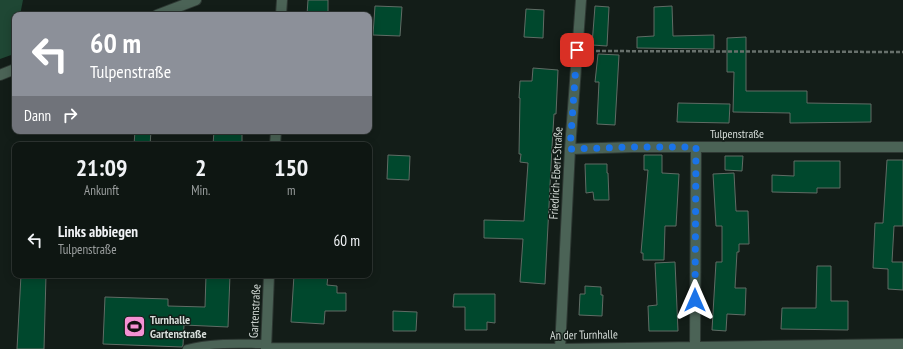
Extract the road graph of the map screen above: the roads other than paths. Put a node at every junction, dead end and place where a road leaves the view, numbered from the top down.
1 (196, 0) edge
2 (282, 0) edge
3 (581, 0) edge
4 (165, 12) edge
5 (281, 12) edge
6 (12, 70) edge
7 (0, 75) edge
8 (696, 147) junction
9 (903, 147) edge
10 (570, 149) junction
11 (269, 278) edge
12 (903, 344) edge
13 (266, 347) edge
14 (695, 347) junction
15 (187, 349) edge
16 (560, 349) edge

1 - 4 street
2 - 5 street
3 - 10 street, Friedrich-Ebert-Straße
6 - 7 street
8 - 9 street, Tulpenstraße
8 - 10 street, Tulpenstraße
8 - 14 street
10 - 16 street, Friedrich-Ebert-Straße
11 - 13 street, Gartenstraße
12 - 14 street, An der Turnhalle
13 - 15 lane
13 - 16 street, An der Turnhalle
14 - 16 street, An der Turnhalle

